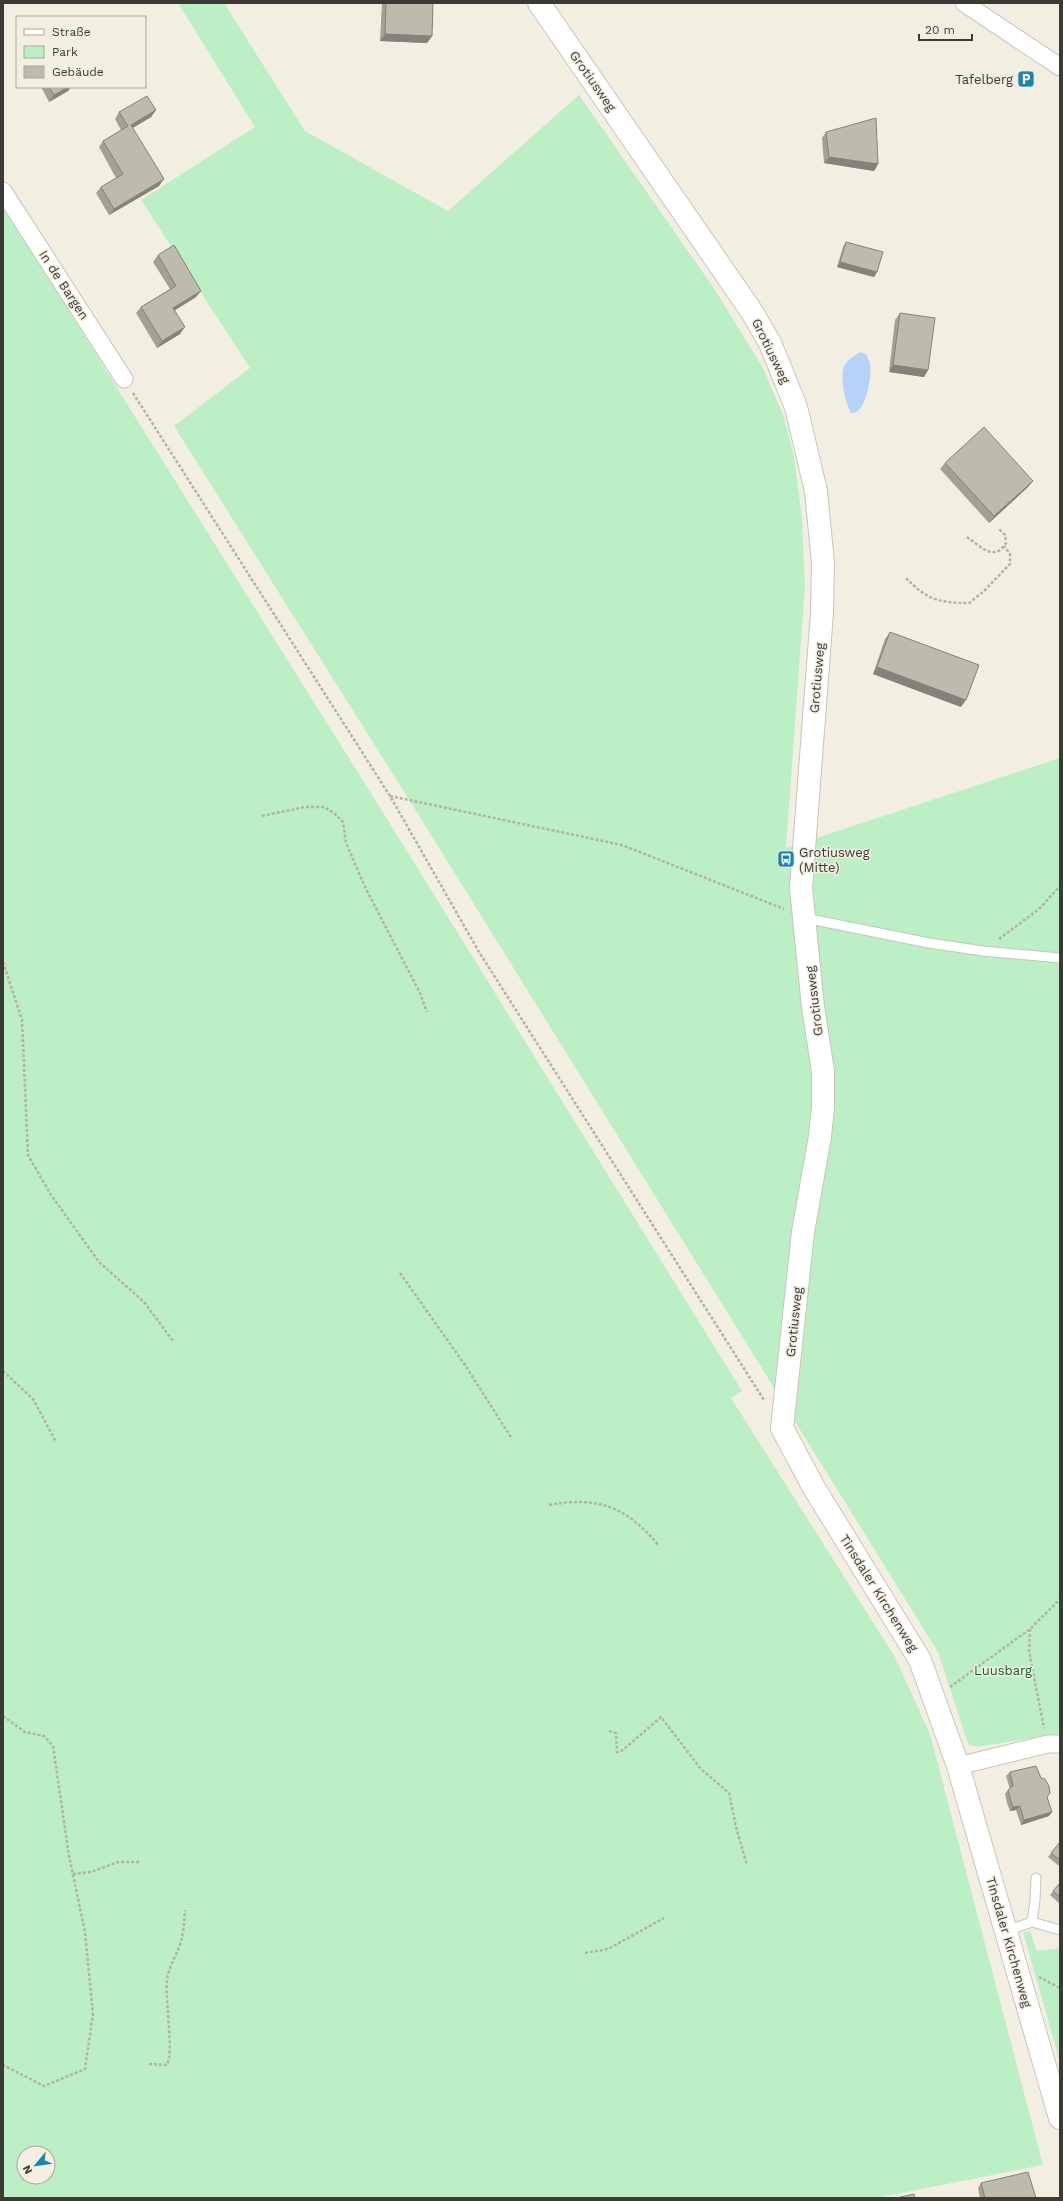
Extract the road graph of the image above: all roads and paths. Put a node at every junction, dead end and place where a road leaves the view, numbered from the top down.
1 (539, 3) edge
2 (964, 3) edge
3 (1060, 67) edge
4 (3, 191) edge
5 (124, 379) joint
6 (998, 528) dead end
7 (967, 537) dead end
8 (1004, 546) junction
9 (906, 578) dead end
10 (390, 796) junction
11 (262, 816) dead end
12 (1060, 886) edge
13 (805, 918) junction
14 (983, 951) junction
15 (1060, 958) edge
16 (3, 962) edge
17 (427, 1012) dead end
18 (400, 1273) dead end
19 (173, 1341) dead end
20 (3, 1371) edge
21 (765, 1401) dead end
22 (782, 1428) joint
23 (512, 1440) dead end
24 (56, 1442) dead end
25 (549, 1505) dead end
26 (659, 1546) dead end
27 (1060, 1599) edge
28 (1030, 1629) junction
29 (934, 1696) junction
30 (3, 1716) edge
31 (609, 1731) dead end
32 (1054, 1744) edge
33 (958, 1766) junction
34 (140, 1862) dead end
35 (747, 1865) dead end
36 (73, 1874) junction
37 (1036, 1878) dead end
38 (185, 1910) dead end
39 (664, 1918) dead end
40 (1032, 1922) junction
41 (1060, 1930) edge
42 (1006, 1931) junction
43 (585, 1953) dead end
44 (149, 2064) dead end
45 (3, 2065) edge
46 (1060, 2118) edge

1 - 13 street, Grotiusweg
2 - 3 street
4 - 5 street, In de Bargen
5 - 10 path
6 - 8 path
7 - 8 path
8 - 9 path
10 - 13 path
10 - 21 path
11 - 17 path
12 - 14 path
13 - 14 lane
13 - 22 street, Grotiusweg
14 - 15 lane
16 - 19 path
18 - 23 path
20 - 24 path
22 - 29 street, Tinsdaler Kirchenweg
25 - 26 path
27 - 28 path
28 - 29 path
28 - 32 path
29 - 33 street, Tinsdaler Kirchenweg
30 - 36 path
31 - 35 path
32 - 33 street
33 - 42 street, Tinsdaler Kirchenweg
34 - 36 path
36 - 45 path
37 - 40 lane
38 - 44 path
39 - 43 path
40 - 41 lane
40 - 42 lane
42 - 46 street, Tinsdaler Kirchenweg

